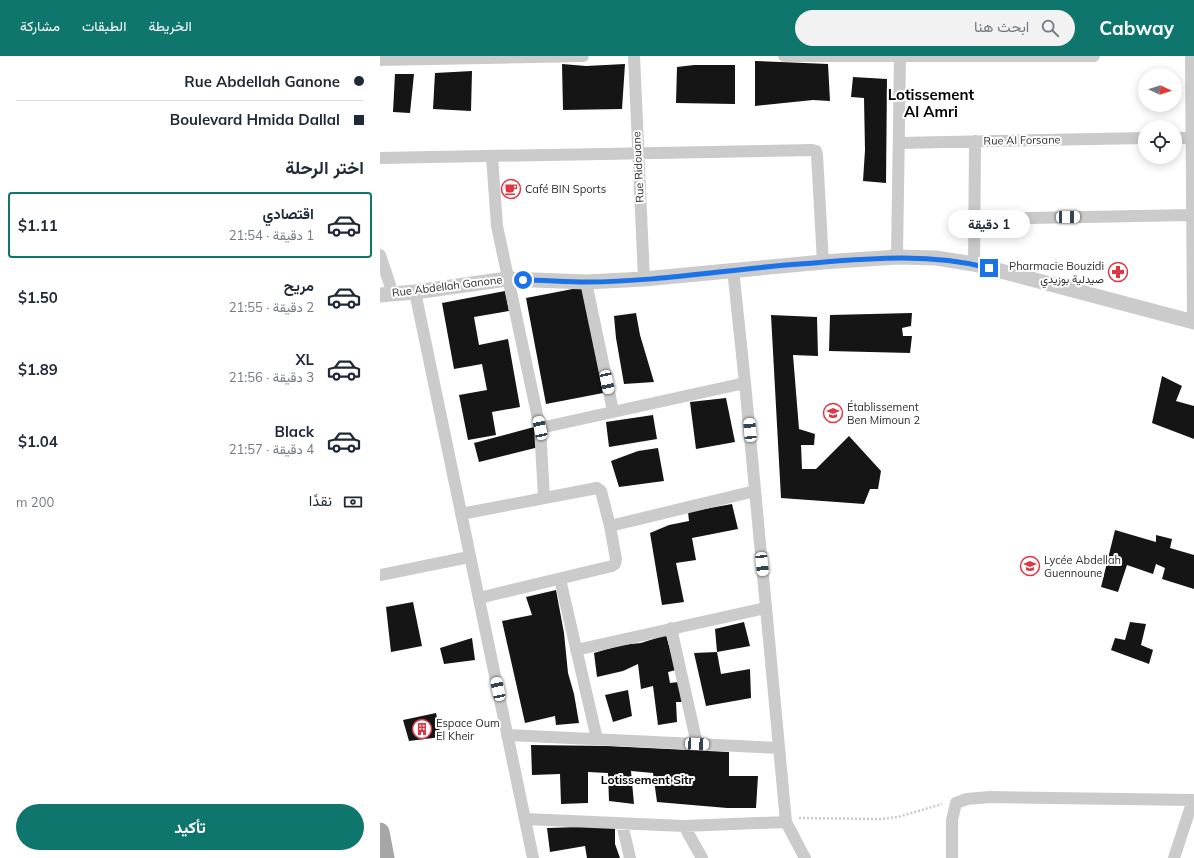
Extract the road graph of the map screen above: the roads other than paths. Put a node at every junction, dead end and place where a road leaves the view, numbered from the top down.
1 (583, 56) edge
2 (634, 56) edge
3 (784, 56) edge
4 (900, 56) edge
5 (1094, 56) edge
6 (1191, 56) edge
7 (380, 60) edge
8 (1138, 138) edge
9 (1182, 138) edge
10 (1193, 138) edge
11 (975, 141) junction
12 (900, 142) junction
13 (637, 152) junction
14 (492, 157) junction
15 (380, 158) edge
16 (1192, 215) junction
17 (974, 219) junction
18 (380, 254) edge
19 (898, 257) junction
20 (824, 262) junction
21 (974, 264) junction
22 (733, 269) junction
23 (507, 279) junction
24 (644, 279) junction
25 (586, 282) junction
26 (415, 292) junction
27 (387, 294) edge
28 (1194, 322) edge
29 (746, 383) junction
30 (613, 411) junction
31 (540, 428) junction
32 (755, 491) junction
33 (544, 497) junction
34 (461, 514) junction
35 (610, 526) junction
36 (469, 557) junction
37 (380, 575) edge
38 (560, 580) junction
39 (479, 598) junction
40 (766, 608) junction
41 (671, 628) junction
42 (576, 650) junction
43 (507, 735) junction
44 (597, 739) junction
45 (697, 744) junction
46 (779, 748) junction
47 (1193, 800) edge
48 (525, 819) junction
49 (786, 820) junction
50 (622, 824) junction
51 (684, 826) junction
52 (380, 832) edge
53 (385, 858) edge
54 (533, 858) edge
55 (630, 858) edge
56 (702, 858) edge
57 (805, 858) edge
58 (952, 858) edge
59 (1174, 858) edge

1 - 7 street
2 - 13 street, Rue Ridouane
3 - 4 street
4 - 5 street
4 - 12 street
6 - 10 street
8 - 11 street, Rue Al Forsane
9 - 10 street
10 - 16 street
11 - 12 street, Rue Al Forsane
11 - 17 street
12 - 19 street
13 - 14 street
13 - 20 street
13 - 24 street, Rue Ridouane
14 - 15 street
14 - 23 street
16 - 17 street
16 - 28 street
17 - 21 street
18 - 27 street
19 - 20 street, Rue Abdellah Ganone
19 - 21 street, Rue Abdellah Ganone
20 - 22 street, Rue Abdellah Ganone
21 - 28 street, Rue Abdellah Ganone
22 - 24 street, Rue Abdellah Ganone
22 - 29 street
23 - 25 street, Rue Abdellah Ganone
23 - 26 street, Rue Abdellah Ganone
23 - 31 street
24 - 25 street, Rue Abdellah Ganone
25 - 30 street
26 - 27 street, Rue Abdellah Ganone
26 - 34 street
29 - 30 street
29 - 32 street
30 - 31 street
31 - 33 street
32 - 35 street
32 - 40 street
33 - 34 street
33 - 35 street
34 - 36 street
35 - 38 street
36 - 37 street
36 - 39 street
38 - 39 street
38 - 42 street
39 - 43 street
40 - 41 street
40 - 46 street
41 - 42 street
41 - 45 street
42 - 44 street
43 - 44 street
43 - 48 street
44 - 45 street
45 - 46 street
46 - 49 street
47 - 58 street
47 - 59 street
48 - 50 street
48 - 54 street
49 - 51 street
49 - 57 street
50 - 51 street
50 - 55 street
51 - 56 street
52 - 53 main road

